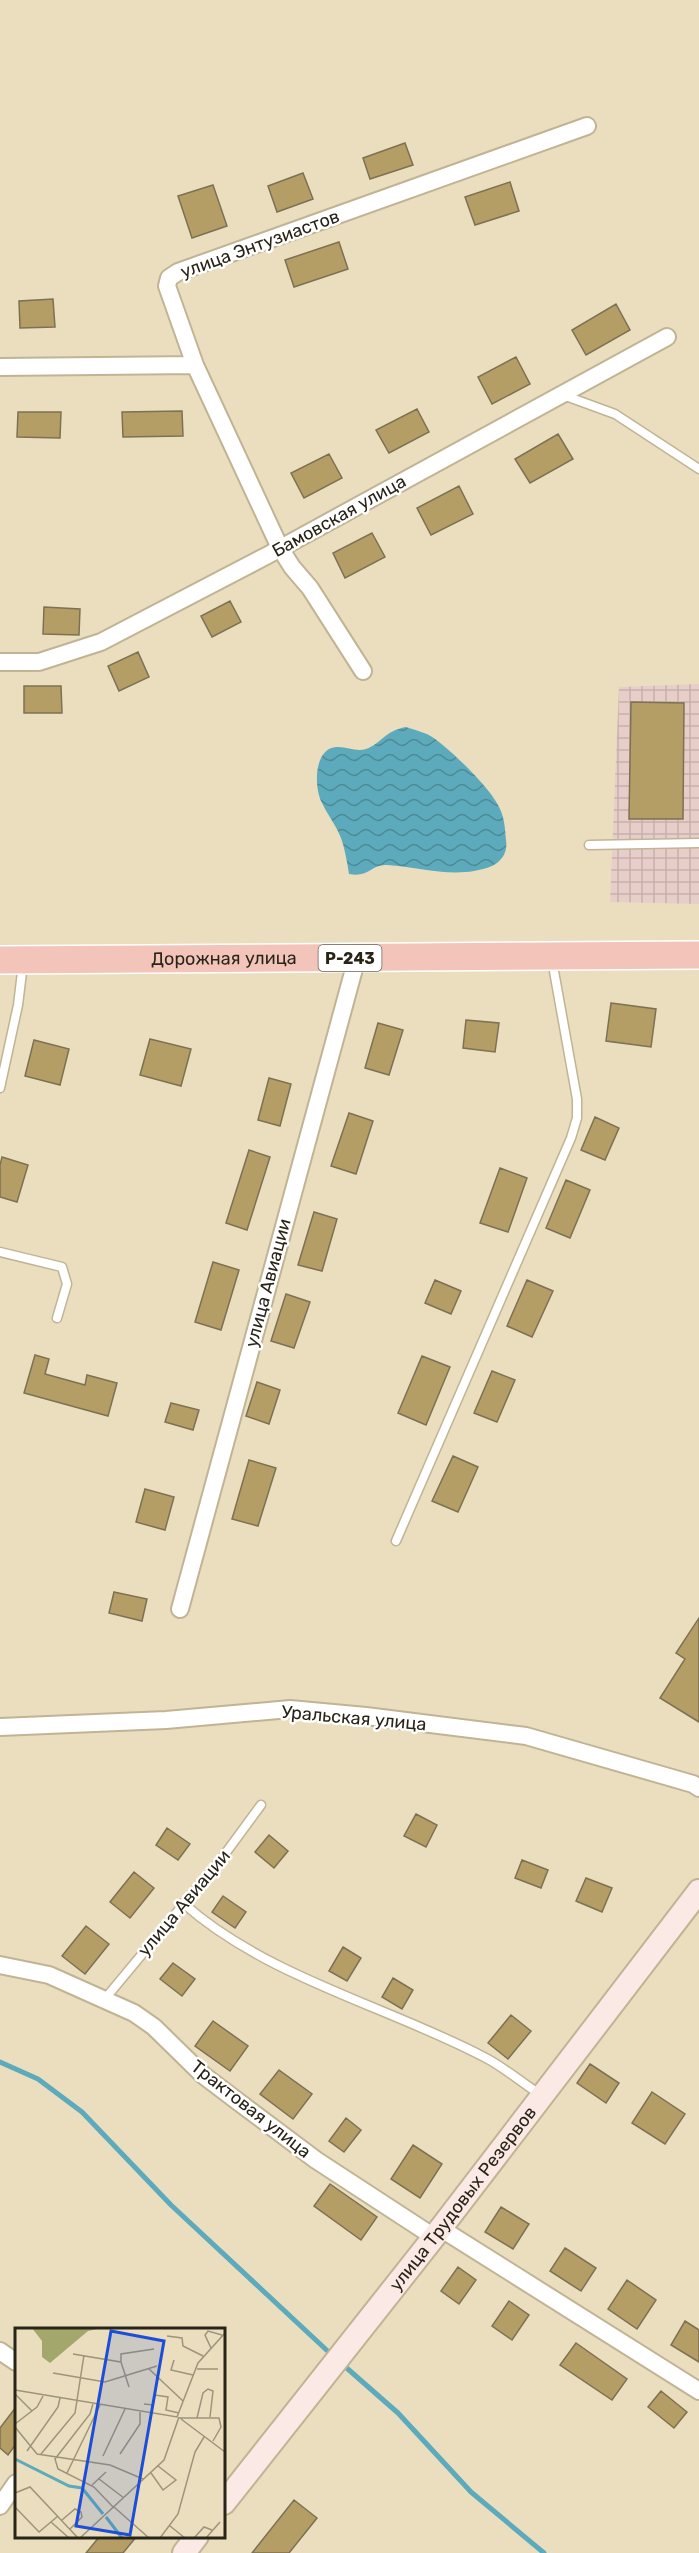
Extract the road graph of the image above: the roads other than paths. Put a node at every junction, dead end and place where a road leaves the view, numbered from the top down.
1 (587, 126) dead end
2 (667, 337) dead end
3 (195, 364) junction
4 (0, 367) edge
5 (560, 394) junction
6 (699, 469) edge
7 (280, 548) junction
8 (0, 662) edge
9 (363, 671) dead end
10 (699, 843) edge
11 (590, 845) dead end
12 (699, 955) edge
13 (552, 957) junction
14 (357, 958) junction
15 (12, 960) edge
16 (0, 1088) edge
17 (0, 1252) edge
18 (57, 1318) dead end
19 (396, 1541) dead end
20 (180, 1609) dead end
21 (0, 1727) edge
22 (699, 1788) edge
23 (261, 1805) dead end
24 (699, 1891) edge
25 (183, 1903) junction
26 (0, 1965) edge
27 (104, 2000) junction
28 (542, 2096) junction
29 (437, 2233) junction
30 (0, 2351) edge
31 (15, 2361) edge
32 (699, 2391) edge
33 (15, 2484) edge
34 (225, 2502) edge
35 (0, 2506) edge

1 - 3 street, улица Энтузиастов
2 - 5 street, Бамовская улица
3 - 4 street
3 - 7 street
5 - 6 lane
5 - 7 street, Бамовская улица
7 - 8 street, Бамовская улица
7 - 9 street
10 - 11 lane
12 - 13 highway, Дорожная улица / Р-243
13 - 14 highway, Дорожная улица / Р-243
13 - 19 lane
14 - 15 highway, Дорожная улица / Р-243
14 - 20 street, улица Авиации
15 - 16 lane
17 - 18 lane
21 - 22 street, Уральская улица
23 - 25 lane, улица Авиации
24 - 28 main road, улица Трудовых Резервов
25 - 27 lane, улица Авиации
25 - 28 lane
26 - 27 street, Трактовая улица
27 - 29 street, Трактовая улица
28 - 29 main road, улица Трудовых Резервов
29 - 32 street, Трактовая улица
29 - 34 main road, улица Трудовых Резервов
30 - 31 street
33 - 35 street

